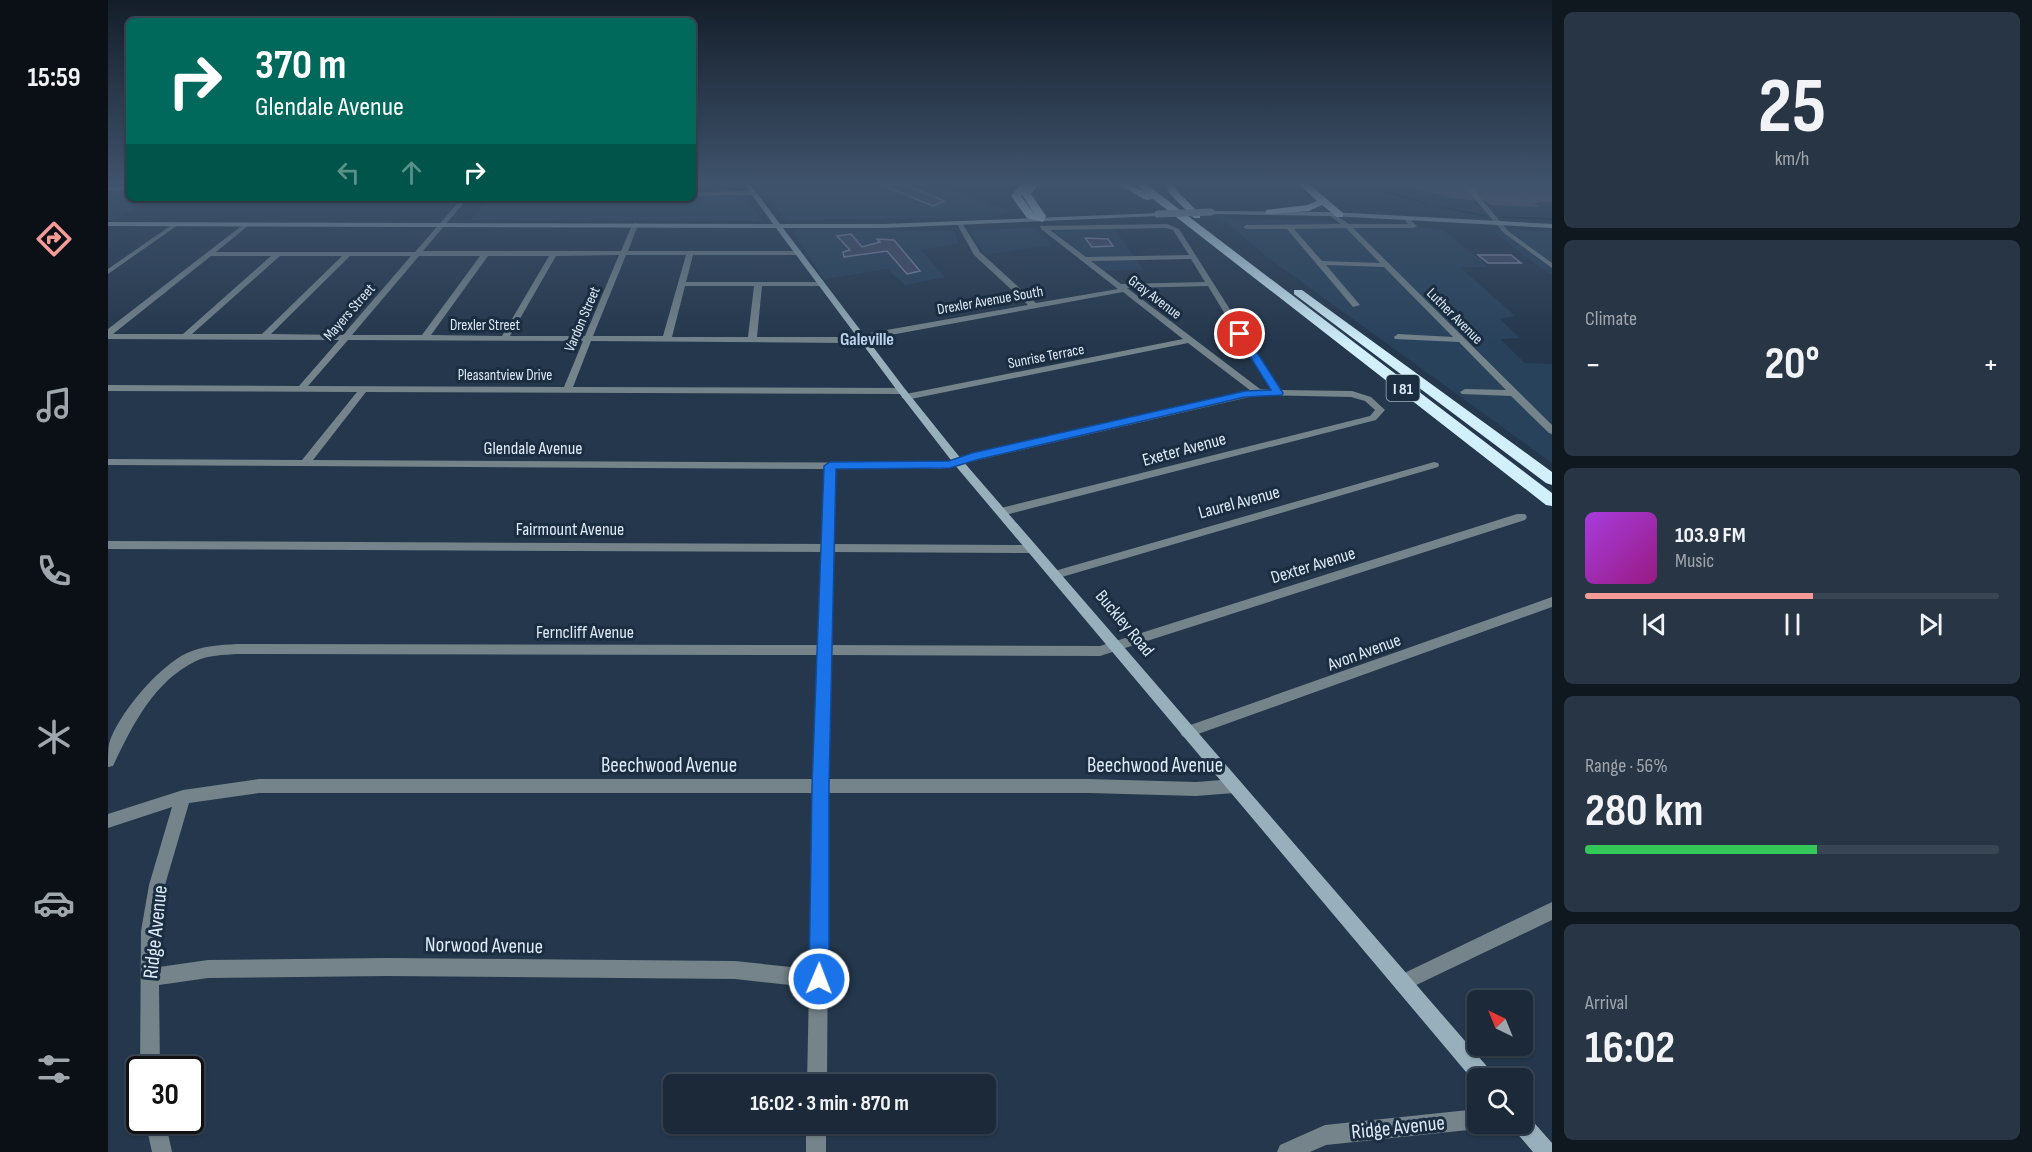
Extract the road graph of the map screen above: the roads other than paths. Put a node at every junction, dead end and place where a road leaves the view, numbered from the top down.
1 (158, 238) edge
2 (231, 238) edge
3 (430, 238) edge
4 (630, 238) edge
5 (787, 238) edge
6 (966, 238) edge
7 (1057, 238) edge
8 (1181, 238) edge
9 (1204, 238) edge
10 (1209, 238) edge
11 (1225, 238) edge
12 (1298, 238) edge
13 (1358, 238) edge
14 (1516, 238) edge
15 (417, 253) junction
16 (486, 253) junction
17 (554, 253) junction
18 (624, 253) junction
19 (690, 253) junction
20 (798, 253) junction
21 (211, 254) junction
22 (278, 254) junction
23 (348, 254) junction
24 (1192, 257) junction
25 (1082, 259) junction
26 (1320, 263) junction
27 (1385, 265) junction
28 (1552, 266) edge
29 (108, 272) edge
30 (1255, 274) junction
31 (682, 284) junction
32 (758, 284) junction
33 (821, 284) junction
34 (1209, 284) junction
35 (1121, 288) junction
36 (1356, 305) dead end
37 (1034, 306) junction
38 (109, 333) edge
39 (184, 337) junction
40 (264, 337) junction
41 (861, 337) junction
42 (1398, 337) dead end
43 (344, 338) junction
44 (424, 339) junction
45 (504, 339) junction
46 (588, 339) junction
47 (667, 339) junction
48 (752, 340) junction
49 (1190, 340) junction
50 (1461, 340) junction
51 (108, 388) edge
52 (301, 389) junction
53 (363, 390) junction
54 (567, 390) junction
55 (1258, 392) junction
56 (1465, 392) dead end
57 (1278, 393) junction
58 (1514, 393) junction
59 (904, 394) junction
60 (1376, 416) joint
61 (1552, 431) edge
62 (108, 462) edge
63 (958, 462) junction
64 (305, 463) junction
65 (1434, 465) dead end
66 (830, 466) junction
67 (1552, 480) edge
68 (1552, 501) edge
69 (1001, 512) junction
70 (1521, 517) dead end
71 (108, 545) edge
72 (829, 548) junction
73 (1032, 549) junction
74 (1054, 575) junction
75 (1552, 602) edge
76 (1115, 647) junction
77 (827, 651) junction
78 (1187, 732) junction
79 (108, 761) edge
80 (821, 786) junction
81 (1234, 786) junction
82 (183, 797) junction
83 (108, 821) edge
84 (1552, 911) edge
85 (149, 978) junction
86 (819, 979) junction
87 (1402, 983) junction
88 (150, 1056) edge
89 (1475, 1068) edge
90 (817, 1074) edge
91 (1467, 1120) edge
92 (158, 1134) edge
93 (816, 1134) edge
94 (1531, 1134) edge
95 (162, 1152) edge
96 (816, 1152) edge
97 (1287, 1152) edge
98 (1546, 1152) edge

1 - 29 street
2 - 21 street
3 - 15 street, Mayers Street
4 - 18 street, Vardon Street
5 - 20 street, Buckley Road
6 - 37 street
7 - 25 street, Gray Avenue
8 - 24 street
9 - 30 highway
10 - 30 highway, I 81
11 - 67 highway, I 81
12 - 26 street
13 - 27 street, Luther Avenue
14 - 28 street
15 - 16 street
15 - 23 street
15 - 43 street, Mayers Street
16 - 17 street
16 - 44 street
17 - 18 street
17 - 45 street
18 - 19 street
18 - 46 street, Vardon Street
19 - 20 street
19 - 31 street
20 - 33 street, Buckley Road
21 - 22 street
21 - 38 street
22 - 23 street
22 - 39 street
23 - 40 street
24 - 25 street
24 - 34 street
25 - 35 street, Gray Avenue
26 - 27 street
26 - 36 street
27 - 50 street, Luther Avenue
30 - 68 highway, I 81
31 - 32 street
31 - 47 street
32 - 33 street
32 - 48 street
33 - 41 street, Buckley Road
34 - 35 street, Drexler Avenue South
34 - 57 street
35 - 37 street, Drexler Avenue South
35 - 49 street, Gray Avenue
37 - 41 street, Drexler Avenue South
38 - 39 street, Drexler Street
39 - 40 street, Drexler Street
40 - 43 street, Drexler Street
41 - 48 street, Drexler Street
41 - 59 street, Buckley Road
42 - 50 street
43 - 44 street, Drexler Street
43 - 52 street, Mayers Street
44 - 45 street, Drexler Street
45 - 46 street, Drexler Street
46 - 47 street, Drexler Street
46 - 54 street, Vardon Street
47 - 48 street, Drexler Street
49 - 55 street, Gray Avenue
49 - 59 street, Sunrise Terrace
50 - 58 street, Luther Avenue
51 - 52 street, Pleasantview Drive
52 - 53 street, Pleasantview Drive
53 - 54 street, Pleasantview Drive
53 - 64 street
54 - 59 street, Pleasantview Drive
55 - 57 street, Glendale Avenue
55 - 63 street, Glendale Avenue
56 - 58 street
57 - 60 street, Glendale Avenue
58 - 61 street, Luther Avenue
59 - 63 street, Buckley Road
60 - 69 street, Exeter Avenue
62 - 64 street, Glendale Avenue
63 - 66 street, Glendale Avenue
63 - 69 street, Buckley Road
64 - 66 street, Glendale Avenue
65 - 74 street, Laurel Avenue
66 - 72 street
69 - 73 street, Buckley Road
70 - 76 street, Dexter Avenue
71 - 72 street, Fairmount Avenue
72 - 73 street, Fairmount Avenue
72 - 77 street
73 - 74 street, Buckley Road
74 - 76 street, Buckley Road
75 - 78 street, Avon Avenue
76 - 77 street, Ferncliff Avenue
76 - 78 street, Buckley Road
77 - 79 street, Ferncliff Avenue
77 - 80 street
78 - 81 street, Buckley Road
80 - 81 street, Beechwood Avenue
80 - 82 street, Beechwood Avenue
80 - 86 street
81 - 87 street, Buckley Road
82 - 83 street, Beechwood Avenue
82 - 85 street, Ridge Avenue
84 - 87 street
85 - 86 street, Norwood Avenue
85 - 88 street, Ridge Avenue
86 - 90 street
87 - 89 street, Buckley Road
91 - 97 street, Ridge Avenue
92 - 95 street
93 - 96 street
94 - 98 street

